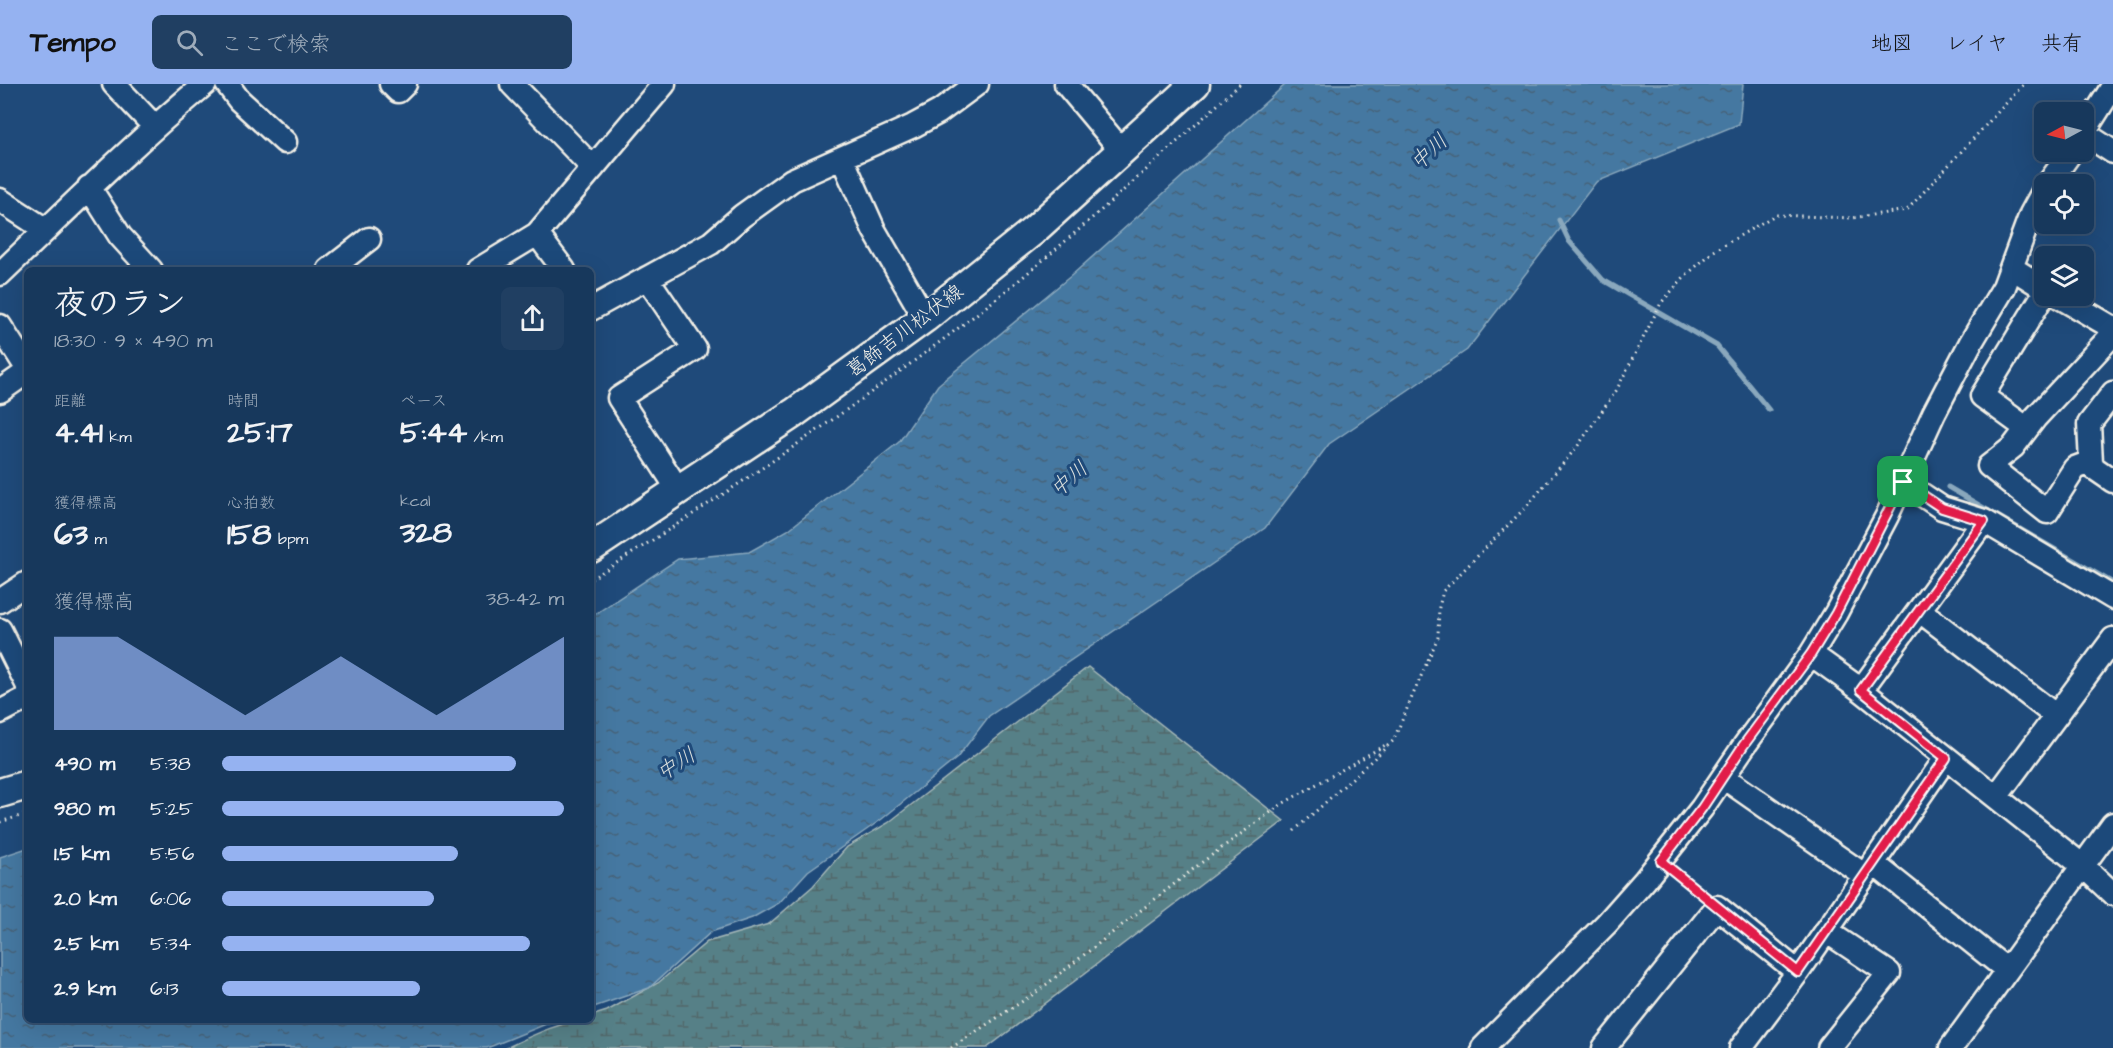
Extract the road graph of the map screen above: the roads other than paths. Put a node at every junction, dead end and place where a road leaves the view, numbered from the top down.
1 (114, 84) edge
2 (205, 84) edge
3 (227, 84) edge
4 (391, 84) edge
5 (405, 84) edge
6 (512, 84) edge
7 (664, 84) edge
8 (1066, 84) edge
9 (1195, 84) edge
10 (2113, 86) edge
11 (965, 87) edge
12 (2094, 117) edge
13 (154, 126) junction
14 (2094, 140) edge
15 (285, 142) dead end
16 (1122, 151) junction
17 (2113, 152) edge
18 (842, 158) junction
19 (593, 168) junction
20 (89, 187) junction
21 (0, 200) edge
22 (2034, 209) edge
23 (46, 230) junction
24 (537, 234) junction
25 (369, 239) dead end
26 (148, 267) edge
27 (333, 267) edge
28 (483, 267) edge
29 (562, 267) edge
30 (2012, 268) junction
31 (0, 274) edge
32 (647, 278) junction
33 (2034, 282) edge
34 (594, 306) edge
35 (2037, 306) edge
36 (2075, 306) edge
37 (925, 318) junction
38 (0, 326) edge
39 (2113, 328) edge
40 (2113, 334) edge
41 (24, 365) edge
42 (24, 372) edge
43 (0, 391) edge
44 (2113, 393) edge
45 (2026, 428) junction
46 (2091, 462) junction
47 (1903, 482) junction
48 (2113, 482) edge
49 (680, 490) junction
50 (1984, 521) junction
51 (594, 546) edge
52 (24, 585) edge
53 (2113, 598) edge
54 (0, 602) edge
55 (1919, 610) junction
56 (0, 630) edge
57 (2113, 639) edge
58 (1811, 654) junction
59 (24, 678) edge
60 (1861, 690) junction
61 (24, 699) edge
62 (0, 711) edge
63 (2056, 716) junction
64 (1946, 758) junction
65 (1723, 777) junction
66 (24, 786) edge
67 (0, 793) edge
68 (1996, 797) junction
69 (2113, 824) edge
70 (2083, 866) junction
71 (1869, 869) junction
72 (2113, 894) edge
73 (1826, 931) junction
74 (2007, 970) junction
75 (1798, 972) junction
76 (1483, 1048) edge
77 (1604, 1048) edge
78 (1741, 1048) edge
79 (1829, 1048) edge
80 (1951, 1048) edge

1 - 13 street
2 - 13 street
3 - 15 street
4 - 5 street
6 - 19 street
7 - 19 street
8 - 16 street
9 - 16 main road, 葛飾吉川松伏線
10 - 12 street
11 - 18 street
13 - 20 street
14 - 17 street
16 - 37 main road, 葛飾吉川松伏線
18 - 32 street
18 - 37 street
19 - 24 street
20 - 23 street
20 - 26 street
21 - 23 street
22 - 30 street
23 - 31 street
24 - 28 street
24 - 29 street
25 - 27 street
30 - 33 street
30 - 47 street
32 - 34 street
32 - 49 street
35 - 45 street
36 - 39 street
37 - 49 main road, 葛飾吉川松伏線
38 - 41 street
40 - 45 street
42 - 43 street
44 - 46 street
45 - 46 street
46 - 48 street
47 - 50 street
47 - 58 street
49 - 51 main road, 葛飾吉川松伏線
50 - 53 street
50 - 55 street
52 - 54 street
55 - 60 street
55 - 63 street
56 - 59 street
57 - 63 street
58 - 60 street
58 - 65 street
60 - 64 street
61 - 62 street
63 - 68 street
64 - 68 street
64 - 71 street
65 - 71 street
65 - 76 street
66 - 67 main road
68 - 70 street
69 - 70 street
70 - 72 street
70 - 74 street
71 - 73 street
71 - 74 street
73 - 75 street
73 - 79 street
74 - 80 street
75 - 77 street
75 - 78 street

